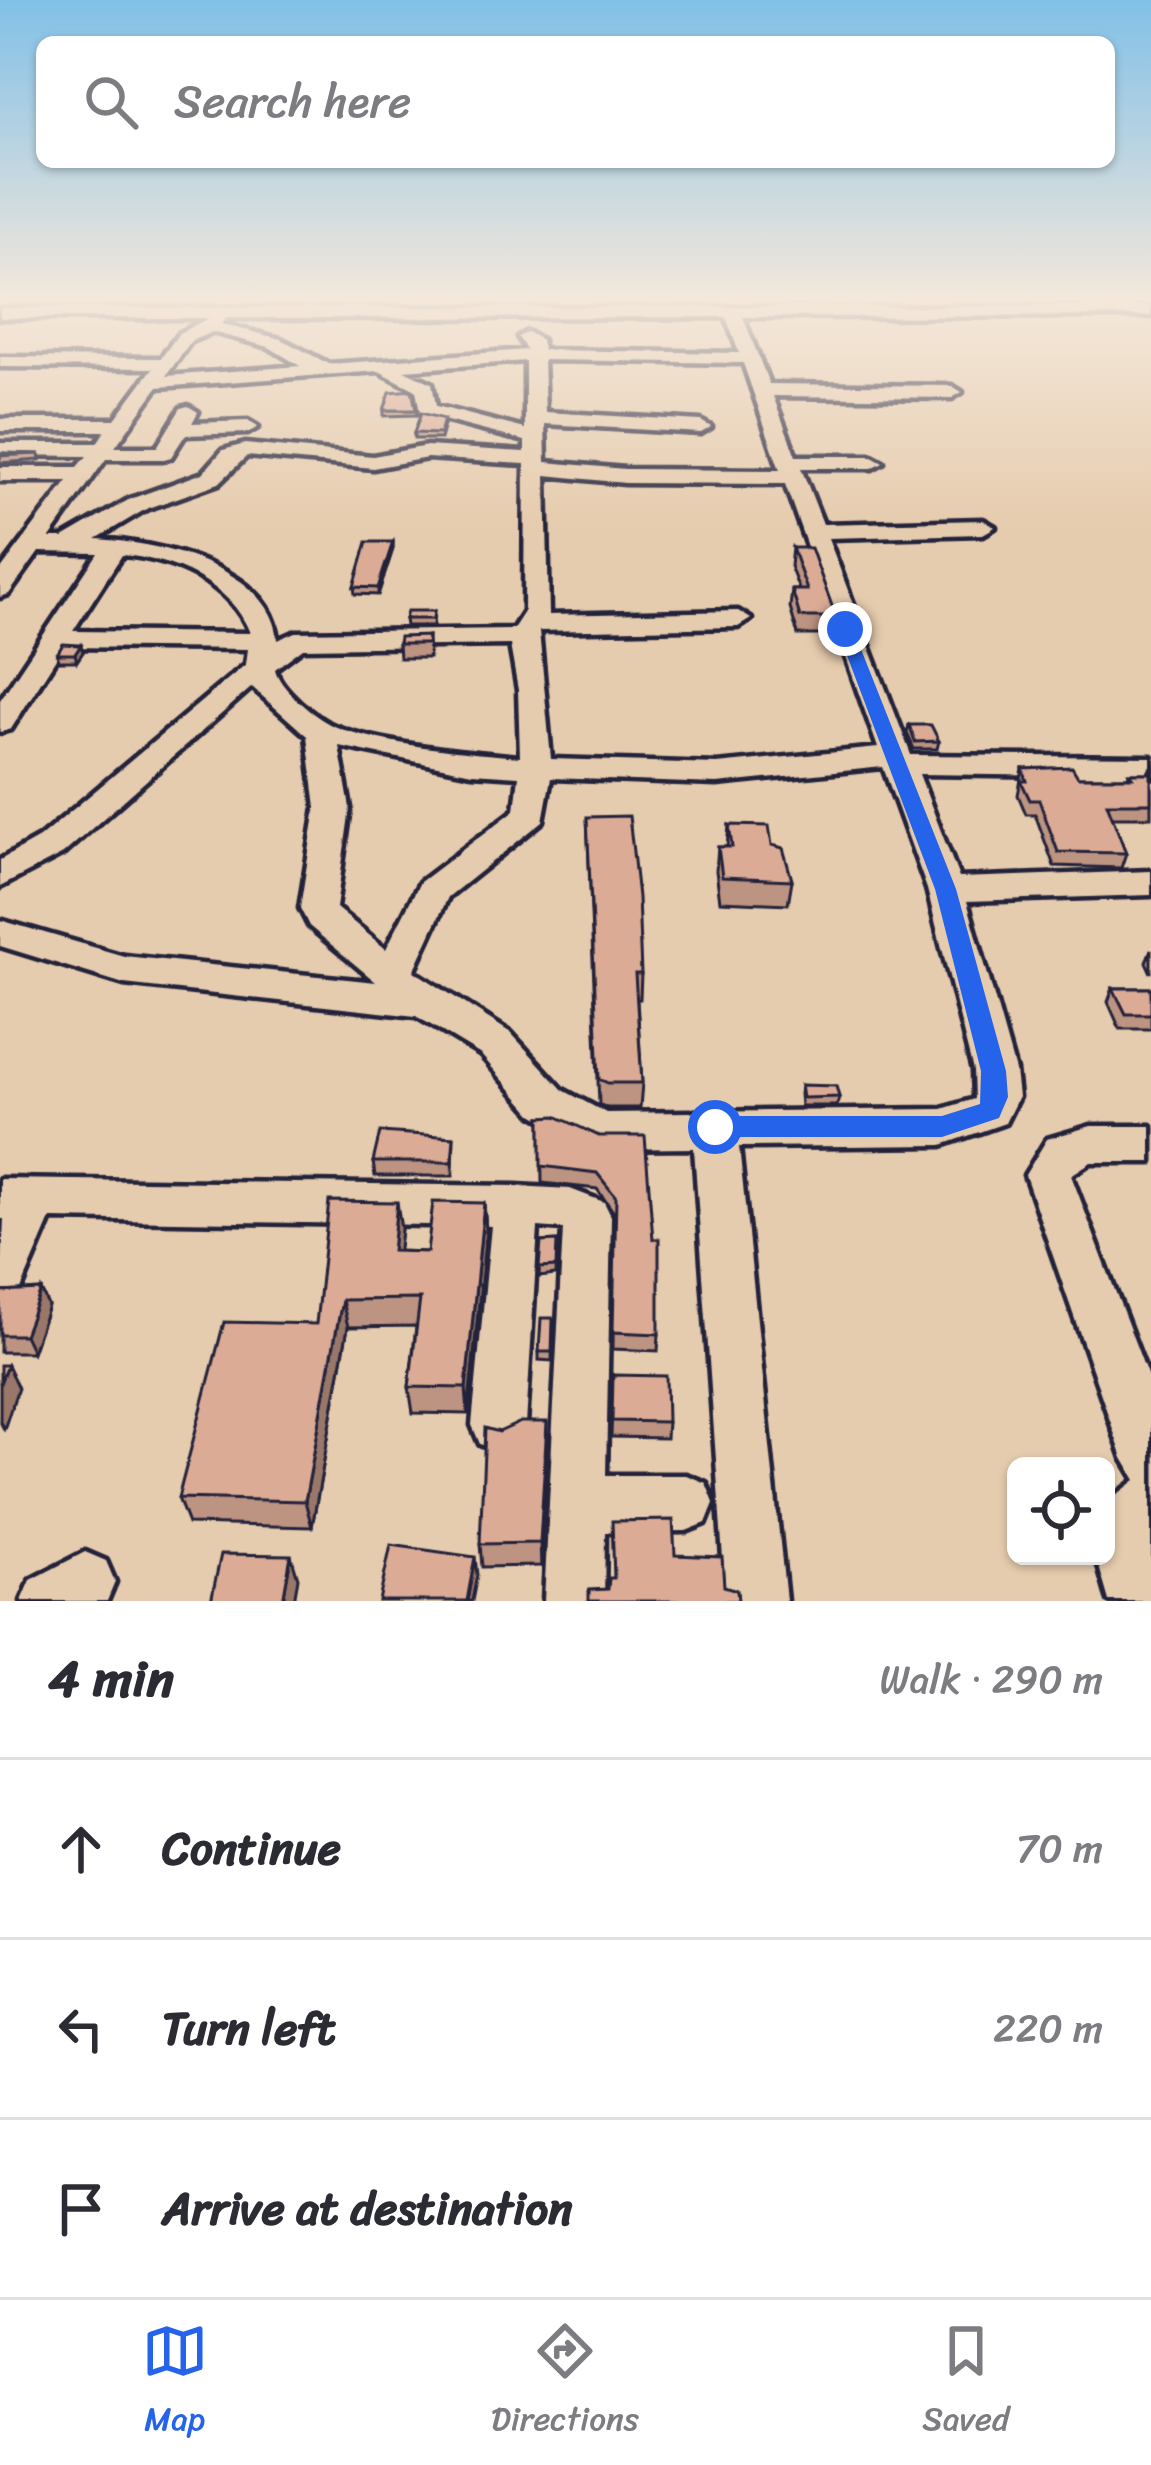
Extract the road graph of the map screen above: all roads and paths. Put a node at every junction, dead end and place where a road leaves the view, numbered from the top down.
1 (158, 376) edge
2 (401, 376) edge
3 (535, 376) edge
4 (753, 376) edge
5 (759, 390) junction
6 (952, 392) dead end
7 (0, 424) edge
8 (118, 425) junction
9 (248, 427) dead end
10 (701, 427) dead end
11 (538, 445) junction
12 (0, 449) edge
13 (97, 451) junction
14 (164, 453) junction
15 (872, 463) dead end
16 (791, 470) junction
17 (82, 474) junction
18 (5, 480) edge
19 (138, 504) junction
20 (983, 527) dead end
21 (813, 531) junction
22 (32, 545) junction
23 (67, 545) junction
24 (115, 547) junction
25 (0, 589) edge
26 (738, 620) dead end
27 (528, 630) junction
28 (54, 639) junction
29 (263, 648) junction
30 (0, 723) edge
31 (322, 733) junction
32 (895, 760) junction
33 (1151, 767) edge
34 (536, 768) junction
35 (0, 875) edge
36 (1151, 883) edge
37 (945, 889) junction
38 (0, 932) edge
39 (408, 988) junction
40 (715, 1127) junction
41 (1151, 1144) edge
42 (18, 1199) edge
43 (516, 1207) junction
44 (0, 1283) edge
45 (499, 1425) dead end
46 (1151, 1458) edge
47 (1151, 1502) edge
48 (686, 1503) dead end
49 (578, 1504) junction
50 (574, 1601) edge
51 (756, 1601) edge
52 (1139, 1601) edge

1 - 8 street
2 - 11 street
3 - 11 street
4 - 5 street
5 - 6 street
5 - 16 street
7 - 8 street
8 - 13 street
9 - 14 street
10 - 11 street
11 - 16 street
11 - 19 street
11 - 27 street
12 - 13 street
13 - 14 street
13 - 17 street
14 - 19 street
15 - 16 street
16 - 21 street
17 - 18 street
17 - 22 street
19 - 23 street
20 - 21 street
21 - 32 street
22 - 23 street
22 - 25 street
23 - 24 street
24 - 28 street
24 - 29 street
26 - 27 street
27 - 29 street
27 - 34 street
28 - 29 street
28 - 30 street
29 - 31 street
29 - 35 street
31 - 34 street
31 - 39 street
32 - 33 street
32 - 34 street
32 - 37 street
34 - 39 street
36 - 37 street
37 - 40 street
38 - 39 street
39 - 40 street
40 - 51 street
41 - 46 street
42 - 43 street
42 - 44 street
43 - 45 street
43 - 49 street
47 - 52 street
48 - 49 street
49 - 50 street

